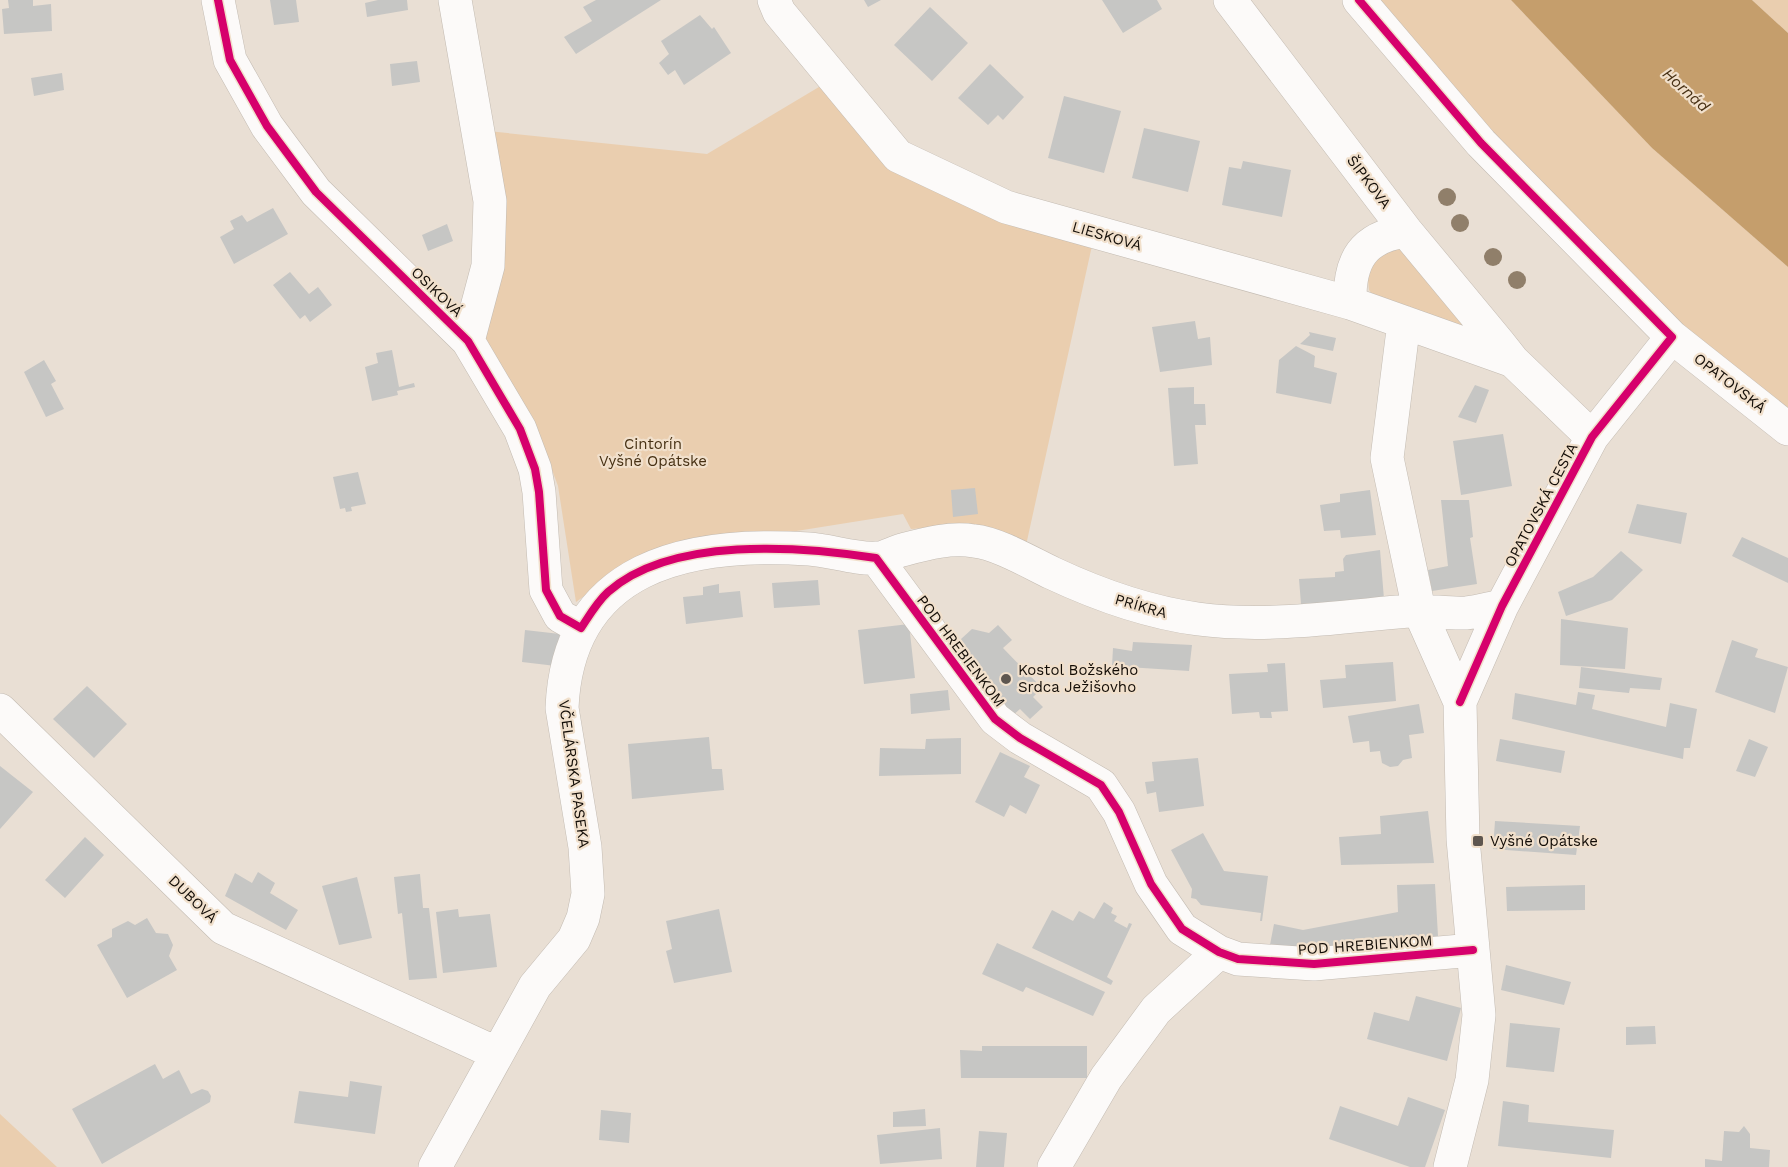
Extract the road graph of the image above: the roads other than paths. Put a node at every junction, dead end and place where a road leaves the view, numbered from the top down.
1 (218, 0) edge
2 (455, 0) edge
3 (774, 0) edge
4 (1230, 0) edge
5 (1359, 0) edge
6 (1406, 231) junction
7 (1350, 303) junction
8 (1404, 322) junction
9 (1672, 337) junction
10 (468, 341) junction
11 (1513, 361) junction
12 (1788, 429) edge
13 (1592, 437) junction
14 (876, 558) junction
15 (1502, 606) junction
16 (1419, 610) junction
17 (580, 628) junction
18 (1460, 702) junction
19 (0, 710) edge
20 (1473, 950) junction
21 (1219, 952) junction
22 (496, 1053) junction
23 (435, 1167) edge
24 (1054, 1167) edge
25 (1450, 1167) edge

1 - 10 street, OSIKOVÁ
2 - 10 street
3 - 7 street, LIESKOVÁ
4 - 6 street, ŠIPKOVA
5 - 9 street, OPATOVSKÁ
6 - 7 street
6 - 11 street, ŠIPKOVA
7 - 8 street, LIESKOVÁ
8 - 11 street, LIESKOVÁ
8 - 16 street
9 - 12 street, OPATOVSKÁ
9 - 13 street, OPATOVSKÁ CESTA
10 - 17 street, OSIKOVÁ
11 - 13 street, ŠIPKOVA
13 - 15 street, OPATOVSKÁ CESTA
14 - 16 street, PRÍKRA
14 - 17 street, VČELÁRSKA PASEKA
14 - 21 street, POD HREBIENKOM
15 - 16 street, PRÍKRA
15 - 18 street, OPATOVSKÁ CESTA
16 - 18 street
17 - 22 street, VČELÁRSKA PASEKA
18 - 20 street, OPATOVSKÁ CESTA
19 - 22 street, DUBOVÁ
20 - 21 street, POD HREBIENKOM
20 - 25 street, OPATOVSKÁ CESTA
21 - 24 street
22 - 23 street, VČELÁRSKA PASEKA

